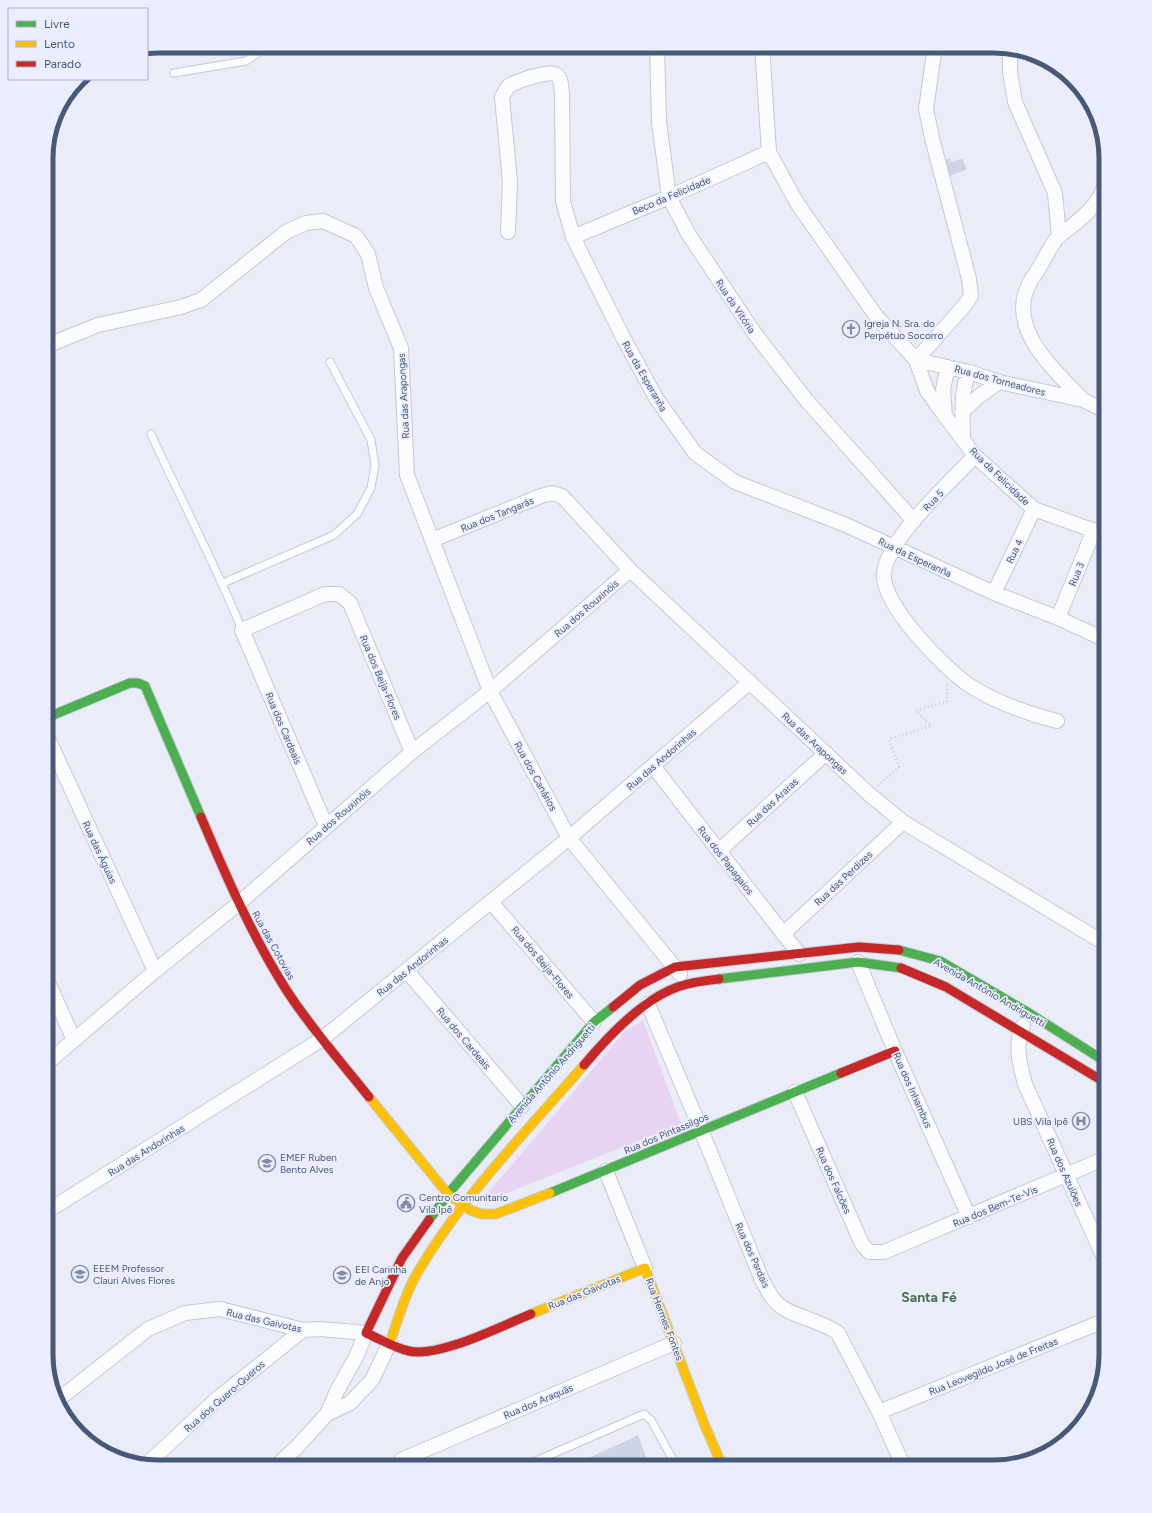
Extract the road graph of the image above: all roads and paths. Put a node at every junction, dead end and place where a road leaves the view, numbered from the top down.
1 (258, 53) edge
2 (657, 53) edge
3 (762, 53) edge
4 (934, 53) edge
5 (1010, 54) edge
6 (174, 73) dead end
7 (769, 152) junction
8 (669, 197) junction
9 (1099, 197) edge
10 (508, 232) dead end
11 (573, 237) junction
12 (1059, 237) junction
13 (53, 343) edge
14 (916, 360) junction
15 (330, 362) dead end
16 (948, 367) junction
17 (969, 372) junction
18 (999, 382) junction
19 (1083, 400) junction
20 (1099, 408) edge
21 (964, 411) junction
22 (945, 416) junction
23 (151, 434) dead end
24 (963, 439) junction
25 (975, 456) junction
26 (562, 496) joint
27 (1034, 509) junction
28 (914, 521) junction
29 (1099, 532) edge
30 (1099, 534) edge
31 (432, 540) junction
32 (894, 547) junction
33 (630, 570) junction
34 (223, 583) junction
35 (994, 594) junction
36 (1058, 618) junction
37 (242, 630) junction
38 (1099, 637) edge
39 (946, 668) junction
40 (750, 682) junction
41 (490, 691) junction
42 (53, 715) edge
43 (1057, 721) dead end
44 (53, 749) edge
45 (412, 752) junction
46 (826, 753) junction
47 (653, 766) junction
48 (869, 794) junction
49 (903, 822) junction
50 (326, 826) junction
51 (569, 838) junction
52 (719, 851) junction
53 (492, 902) junction
54 (238, 904) junction
55 (783, 934) junction
56 (1099, 940) edge
57 (799, 954) junction
58 (858, 962) junction
59 (674, 967) junction
60 (155, 971) junction
61 (407, 971) junction
62 (687, 984) junction
63 (53, 994) edge
64 (648, 1004) junction
65 (1029, 1013) junction
66 (594, 1022) junction
67 (1020, 1031) junction
68 (322, 1039) junction
69 (74, 1040) junction
70 (895, 1051) junction
71 (53, 1058) edge
72 (1099, 1058) edge
73 (1099, 1078) edge
74 (795, 1092) junction
75 (522, 1106) junction
76 (702, 1130) junction
77 (1099, 1161) edge
78 (606, 1171) junction
79 (1068, 1176) junction
80 (448, 1194) junction
81 (462, 1207) junction
82 (53, 1208) edge
83 (969, 1217) junction
84 (1099, 1246) edge
85 (884, 1252) joint
86 (645, 1268) junction
87 (1099, 1323) edge
88 (303, 1330) junction
89 (366, 1333) junction
90 (390, 1342) junction
91 (674, 1343) junction
92 (62, 1397) edge
93 (880, 1412) junction
94 (327, 1414) junction
95 (152, 1460) edge
96 (283, 1460) edge
97 (401, 1460) dead end
98 (538, 1460) edge
99 (673, 1460) edge
100 (720, 1460) edge
101 (901, 1460) edge

1 - 6 lane
2 - 8 street, Rua da Vitória
3 - 7 street
4 - 14 street
5 - 12 street
7 - 8 street, Beco da Felicidade
7 - 14 street
8 - 11 street, Beco da Felicidade
8 - 28 street, Rua da Vitória
9 - 12 street
10 - 11 street, Rua da Esperanña
11 - 32 street, Rua da Esperanña
12 - 19 street
13 - 31 street, Rua das Arapongas
14 - 16 street, Rua dos Torneadores
14 - 22 street, Rua da Felicidade
15 - 34 lane
16 - 17 street, Rua dos Torneadores
16 - 22 street
17 - 18 street, Rua dos Torneadores
17 - 21 street, Rua da Felicidade
18 - 19 street, Rua dos Torneadores
18 - 21 street
19 - 20 street, Rua dos Torneadores
21 - 24 street, Rua da Felicidade
22 - 24 street, Rua da Felicidade
23 - 34 lane
24 - 25 street, Rua da Felicidade
25 - 27 street, Rua da Felicidade
25 - 28 street, Rua 5
26 - 31 street, Rua dos Tangarás
26 - 33 street, Rua das Arapongas
27 - 29 street, Rua da Felicidade
27 - 35 street, Rua 4
28 - 32 street, Rua 5
30 - 36 street, Rua 3
31 - 41 street, Rua dos Canários
32 - 35 street, Rua da Esperanña
32 - 39 street
33 - 40 street, Rua das Arapongas
33 - 41 street, Rua dos Rouxinóis
34 - 37 lane
35 - 36 street, Rua da Esperanña
36 - 38 street, Rua da Esperanña
37 - 45 street, Rua dos Beija-Flores
37 - 50 street, Rua dos Cardeais
39 - 43 street
39 - 48 path
40 - 46 street, Rua das Arapongas
40 - 47 street, Rua das Andorinhas
41 - 45 street, Rua dos Rouxinóis
41 - 51 street, Rua dos Canários
42 - 54 street, Rua das Cotovias
44 - 60 street, Rua das Águias
45 - 50 street, Rua dos Rouxinóis
46 - 48 street, Rua das Arapongas
46 - 52 street, Rua das Araras
47 - 51 street, Rua das Andorinhas
47 - 52 street, Rua dos Papagaios
48 - 49 street, Rua das Arapongas
49 - 55 street, Rua das Perdizes
49 - 56 street, Rua das Arapongas
50 - 54 street, Rua dos Rouxinóis
51 - 53 street, Rua das Andorinhas
51 - 59 street, Rua dos Canários
52 - 55 street, Rua dos Papagaios
53 - 61 street, Rua das Andorinhas
53 - 66 street, Rua dos Beija-Flores
54 - 60 street, Rua dos Rouxinóis
54 - 68 street, Rua das Cotovias
55 - 57 street, Rua dos Papagaios
57 - 59 street, Avenida Antônio Andriguetti
57 - 65 street, Avenida Antônio Andriguetti
58 - 62 street, Avenida Antônio Andriguetti
58 - 67 street, Avenida Antônio Andriguetti
58 - 70 street, Rua dos Inhambus
59 - 62 street, Rua dos Canários
59 - 66 street, Avenida Antônio Andriguetti
60 - 69 street, Rua dos Rouxinóis
61 - 68 street, Rua das Andorinhas
61 - 75 street, Rua dos Cardeais
62 - 64 street, Avenida Antônio Andriguetti
63 - 69 street
64 - 76 street, Rua dos Pardais
64 - 81 street, Avenida Antônio Andriguetti
65 - 67 street, Rua dos Azulões
65 - 72 street, Avenida Antônio Andriguetti
66 - 75 street, Avenida Antônio Andriguetti
67 - 73 street, Avenida Antônio Andriguetti
67 - 79 street, Rua dos Azulões
68 - 80 street, Rua das Cotovias
68 - 82 street, Rua das Andorinhas
69 - 71 street, Rua dos Rouxinóis
70 - 74 street, Rua dos Pintassilgos
70 - 83 street, Rua dos Inhambus
74 - 76 street, Rua dos Pintassilgos
74 - 85 street, Rua dos Falcões
75 - 80 street, Avenida Antônio Andriguetti
76 - 78 street, Rua dos Pintassilgos
76 - 93 street, Rua dos Pardais
77 - 79 street, Rua dos Bem-Te-Vis
78 - 81 street, Rua dos Pintassilgos
78 - 86 street, Rua Hermes Fontes
79 - 83 street, Rua dos Bem-Te-Vis
79 - 84 street, Rua dos Azulões
80 - 81 street, Rua dos Pintassilgos
80 - 89 street, Avenida Antônio Andriguetti
81 - 90 street, Avenida Antônio Andriguetti
83 - 85 street, Rua dos Bem-Te-Vis
86 - 90 street, Rua das Gaivotas
86 - 91 street, Rua Hermes Fontes
87 - 93 street, Rua Leovegildo José de Freitas
88 - 89 street, Rua das Gaivotas
88 - 92 street, Rua das Gaivotas
88 - 95 street, Rua dos Quero-Queros
89 - 90 street, Rua das Gaivotas
89 - 94 street, Avenida Antônio Andriguetti
90 - 94 street, Avenida Antônio Andriguetti
91 - 97 street, Rua dos Araquãs
91 - 100 street, Rua Hermes Fontes
93 - 101 street, Rua dos Pardais
94 - 96 street, Avenida Antônio Andriguetti
98 - 99 lane

